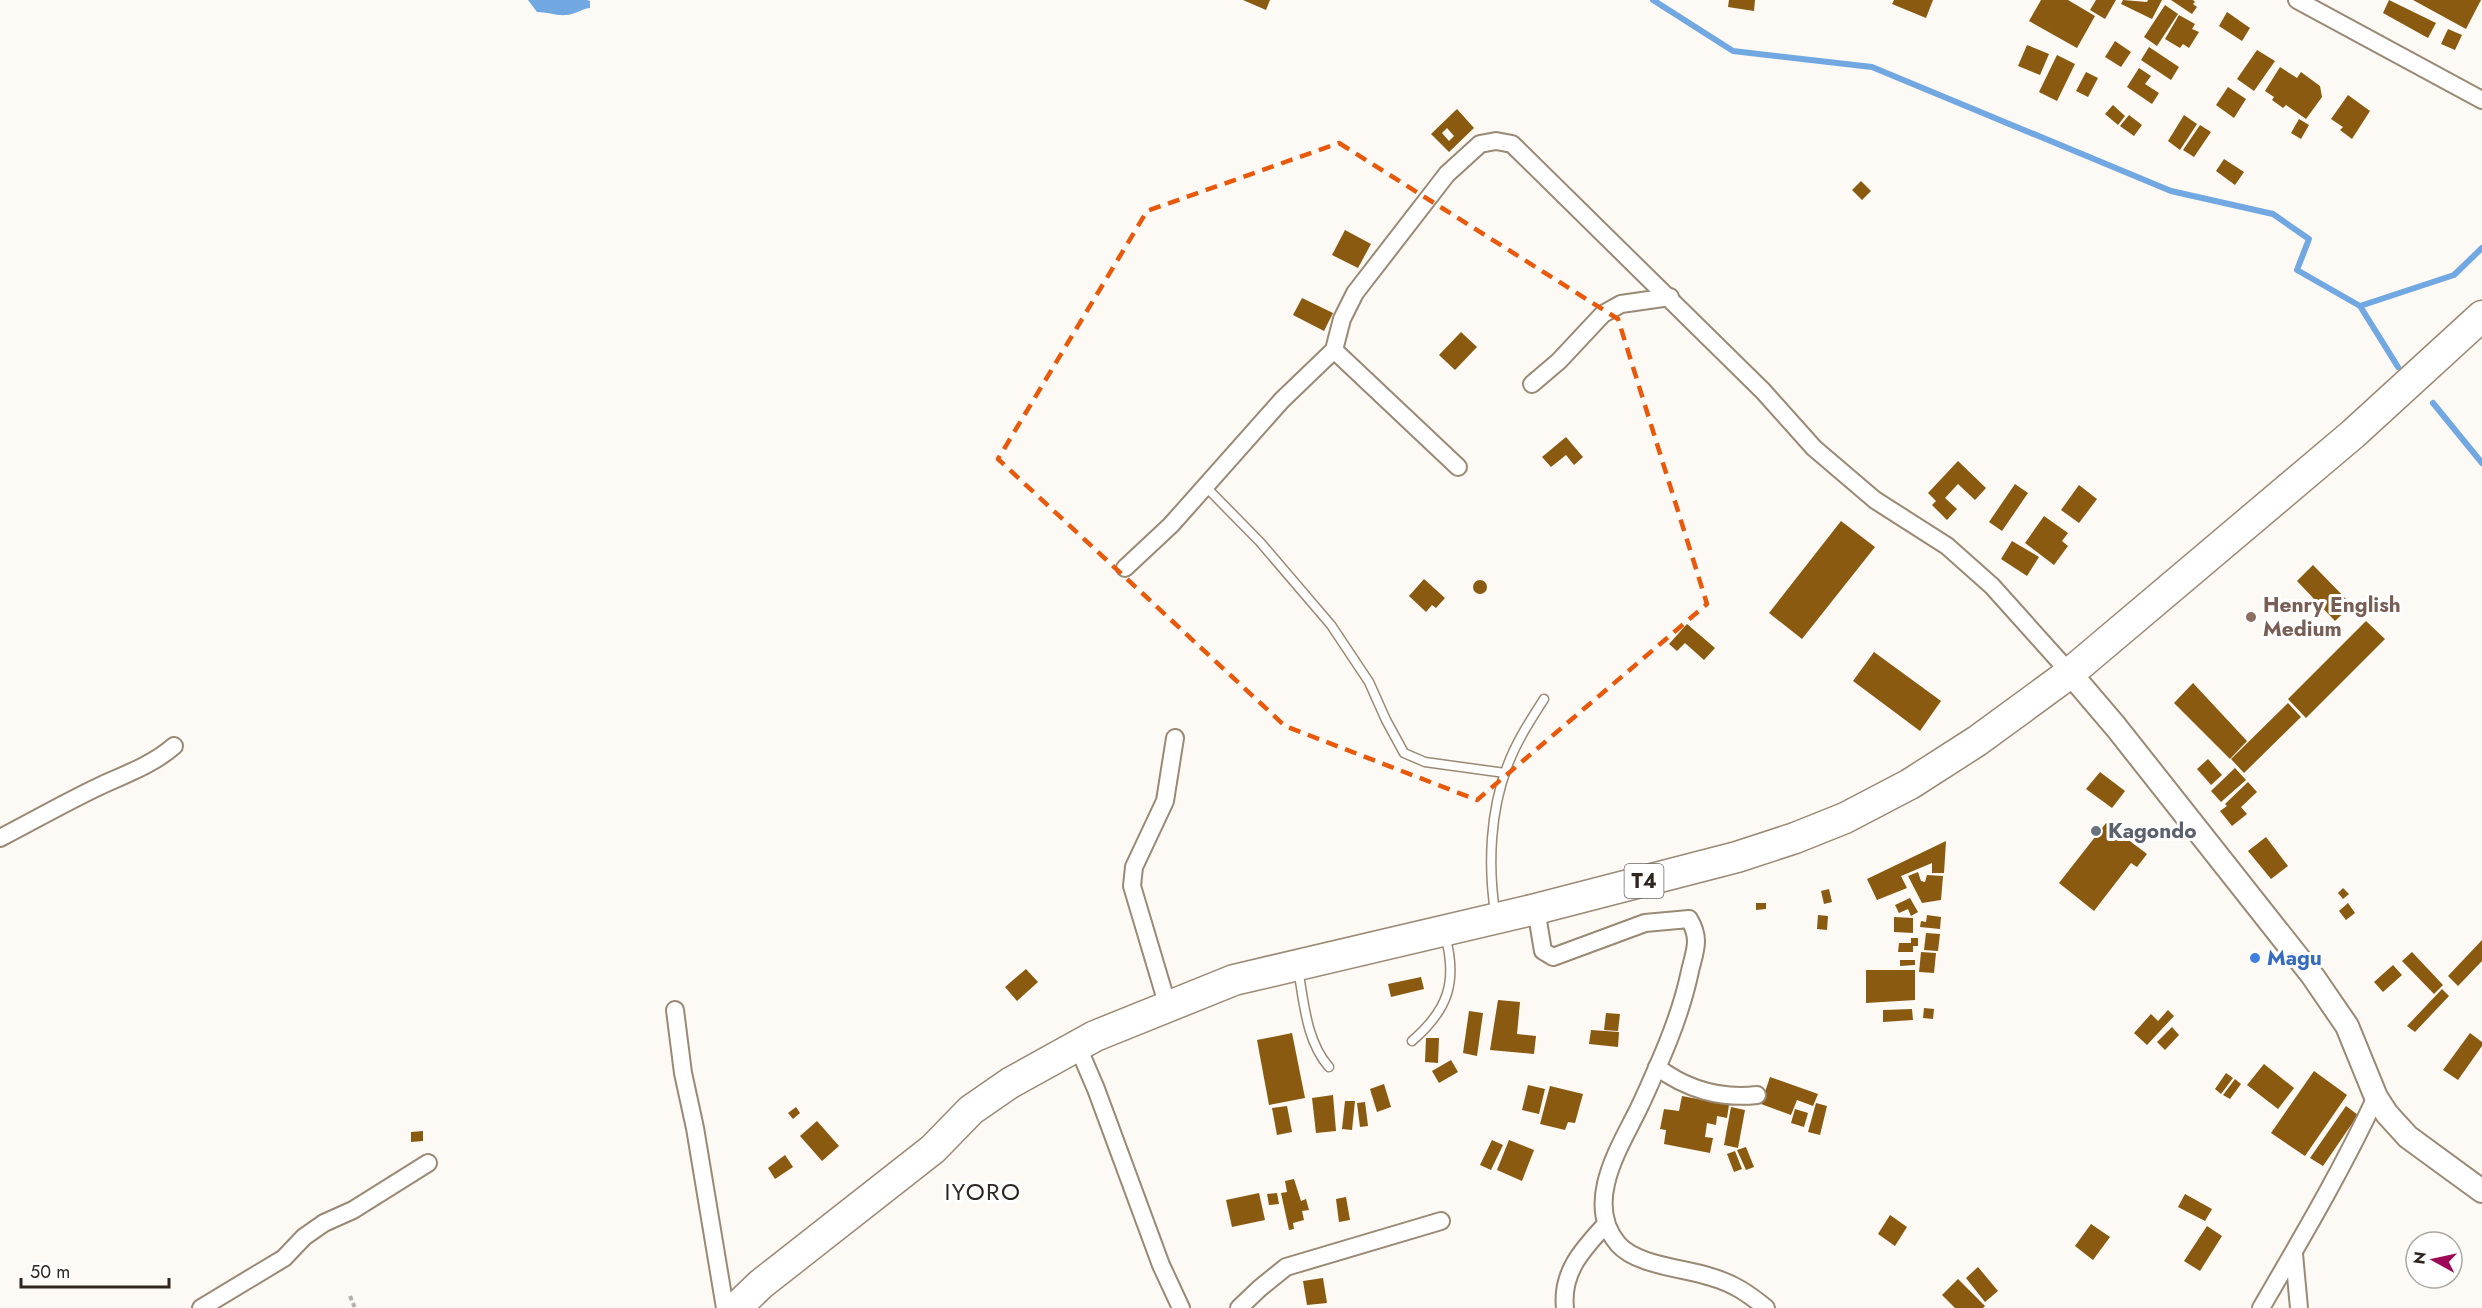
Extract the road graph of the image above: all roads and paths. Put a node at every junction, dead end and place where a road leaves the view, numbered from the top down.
1 (2297, 0) edge
2 (2482, 100) edge
3 (1670, 297) junction
4 (2482, 315) edge
5 (1334, 350) junction
6 (1532, 384) dead end
7 (1458, 468) dead end
8 (1206, 487) junction
9 (1125, 568) dead end
10 (2070, 673) junction
11 (1544, 699) dead end
12 (1175, 738) dead end
13 (174, 746) dead end
14 (1505, 773) junction
15 (0, 838) edge
16 (1536, 909) junction
17 (1496, 919) junction
18 (1443, 931) junction
19 (1298, 965) junction
20 (1168, 1006) junction
21 (675, 1010) dead end
22 (1412, 1041) dead end
23 (1078, 1047) junction
24 (1329, 1067) dead end
25 (1657, 1067) junction
26 (1757, 1095) dead end
27 (2376, 1097) junction
28 (428, 1163) dead end
29 (2482, 1191) edge
30 (1441, 1221) dead end
31 (1606, 1224) junction
32 (2294, 1254) junction
33 (350, 1296) dead end
34 (201, 1308) edge
35 (355, 1308) edge
36 (725, 1308) edge
37 (736, 1308) edge
38 (1180, 1308) edge
39 (1239, 1308) edge
40 (1565, 1308) edge
41 (1766, 1308) edge
42 (2261, 1308) edge
43 (2299, 1308) edge

1 - 2 street
3 - 5 street
3 - 6 street
3 - 10 street
4 - 10 highway, T4
5 - 7 street
5 - 8 street
8 - 9 street
8 - 14 lane
10 - 16 highway, T4
10 - 27 street
11 - 14 lane
12 - 20 street
13 - 15 street
14 - 17 lane
16 - 17 highway, T4
16 - 25 street
17 - 18 highway, T4
18 - 19 highway, T4
18 - 22 lane
19 - 20 highway, T4
19 - 24 lane
20 - 23 highway, T4
21 - 36 street
23 - 37 highway, T4
23 - 38 street
25 - 26 street
25 - 31 street
27 - 29 street
27 - 32 street
28 - 34 street
30 - 39 street
31 - 40 street
31 - 41 street
32 - 42 street
32 - 43 street
33 - 35 path

